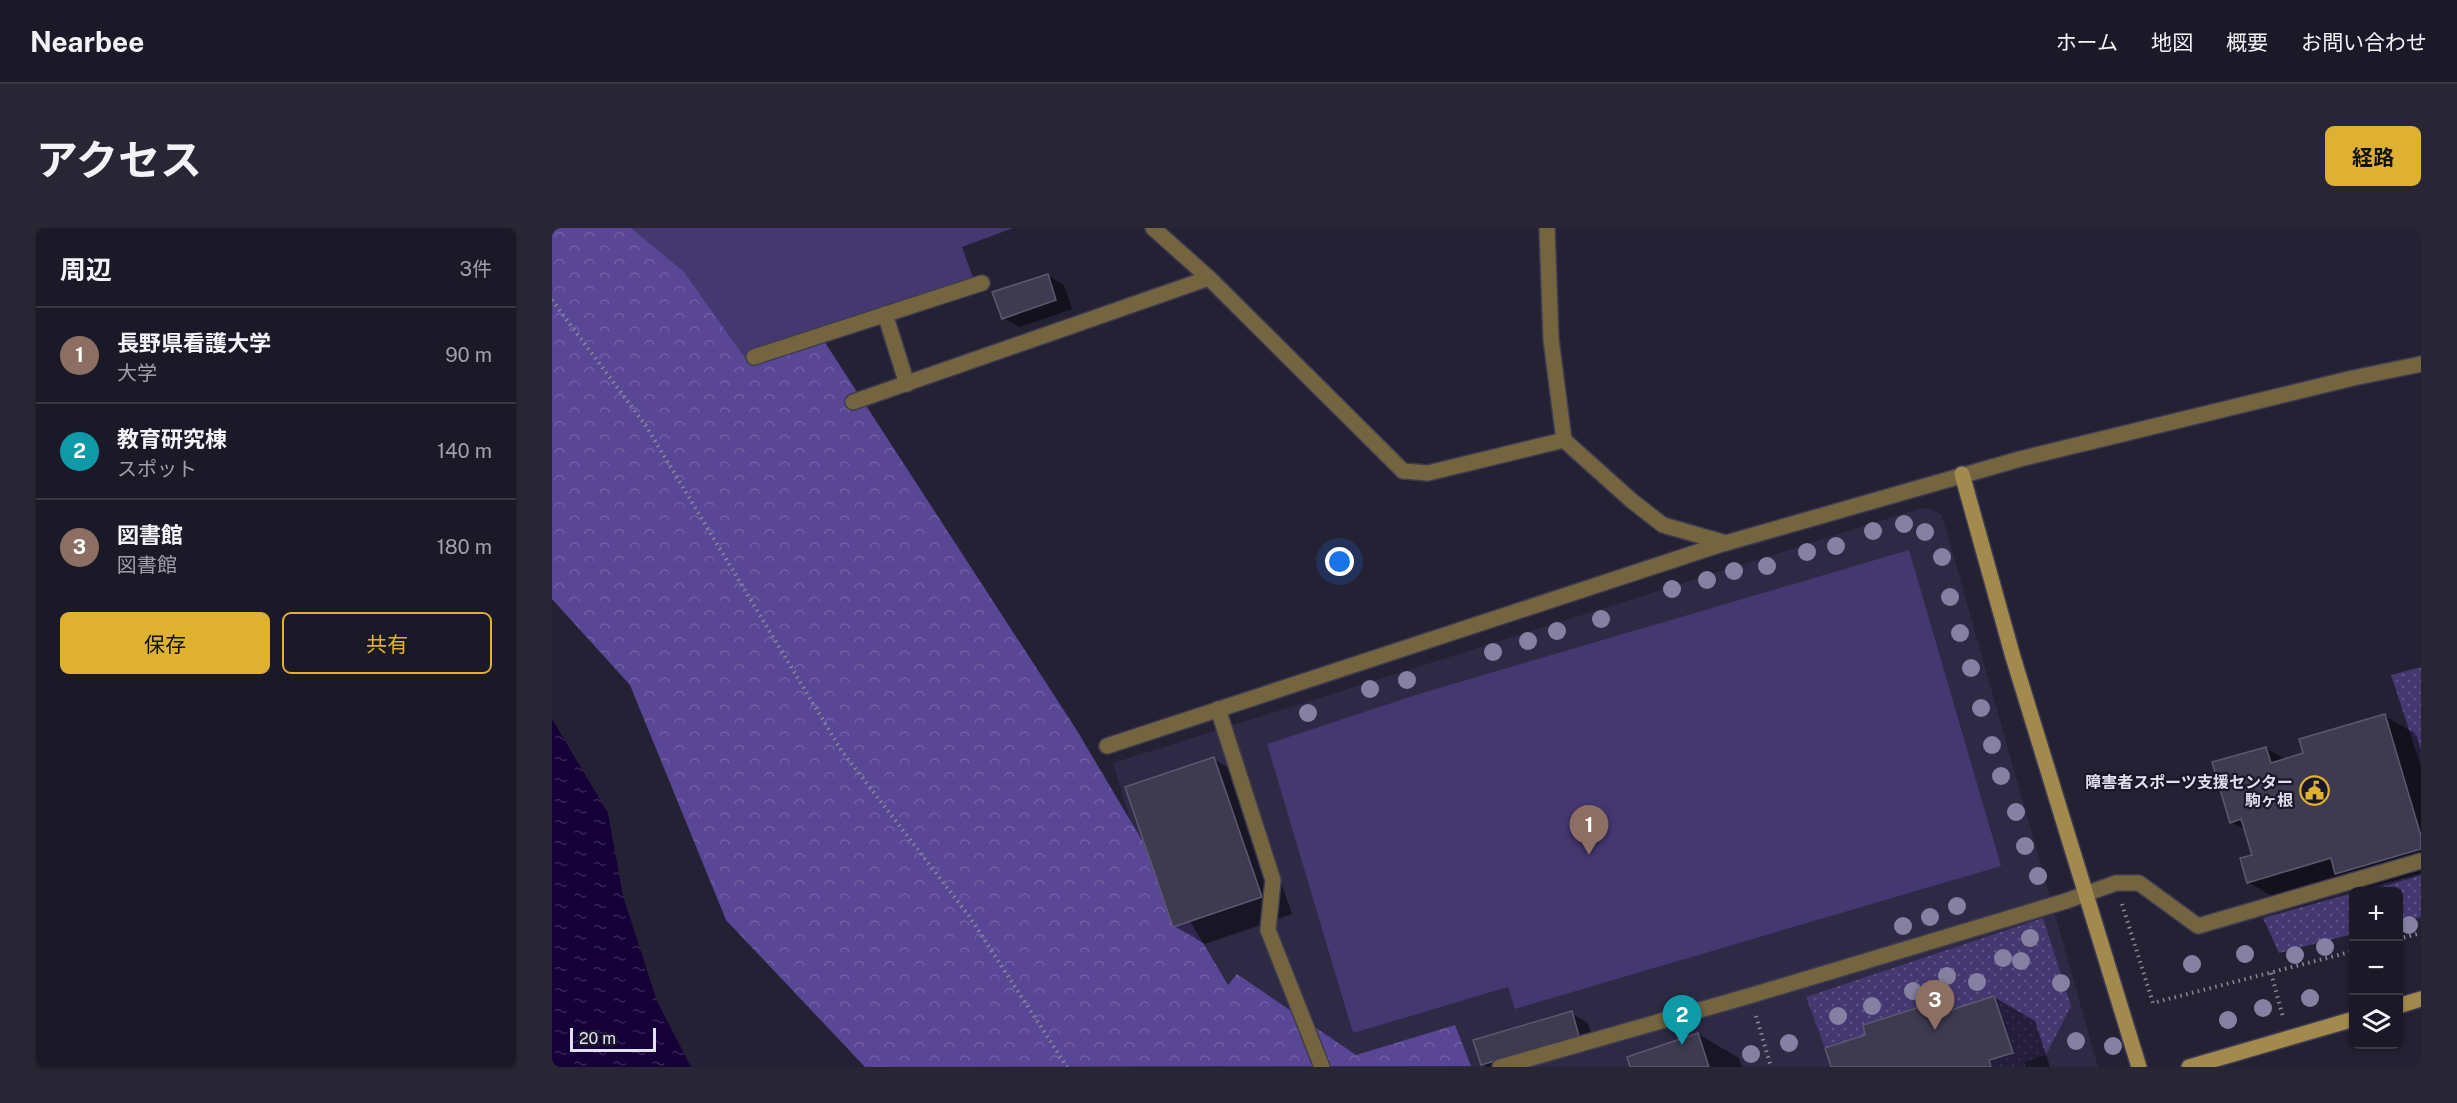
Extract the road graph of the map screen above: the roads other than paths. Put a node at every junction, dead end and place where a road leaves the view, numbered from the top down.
1 (1153, 228) edge
2 (1547, 228) edge
3 (1209, 278) junction
4 (982, 283) dead end
5 (885, 314) junction
6 (754, 357) dead end
7 (2421, 364) edge
8 (907, 384) junction
9 (853, 402) dead end
10 (1564, 440) junction
11 (1962, 474) junction
12 (1726, 543) junction
13 (1218, 710) junction
14 (1107, 746) dead end
15 (2421, 861) edge
16 (2086, 894) junction
17 (2421, 999) edge
18 (2403, 1004) edge
19 (2349, 1020) edge
20 (1322, 1067) edge
21 (1500, 1067) edge
22 (2139, 1067) edge
23 (2189, 1067) edge

1 - 3 street
2 - 10 street
3 - 8 street
3 - 10 street
4 - 5 street
5 - 6 street
5 - 8 street
7 - 11 street
8 - 9 street
10 - 12 street
11 - 12 street
11 - 16 street
12 - 13 street
13 - 14 street
13 - 20 street
15 - 16 street
16 - 21 street
16 - 22 street
17 - 18 street
19 - 23 street

